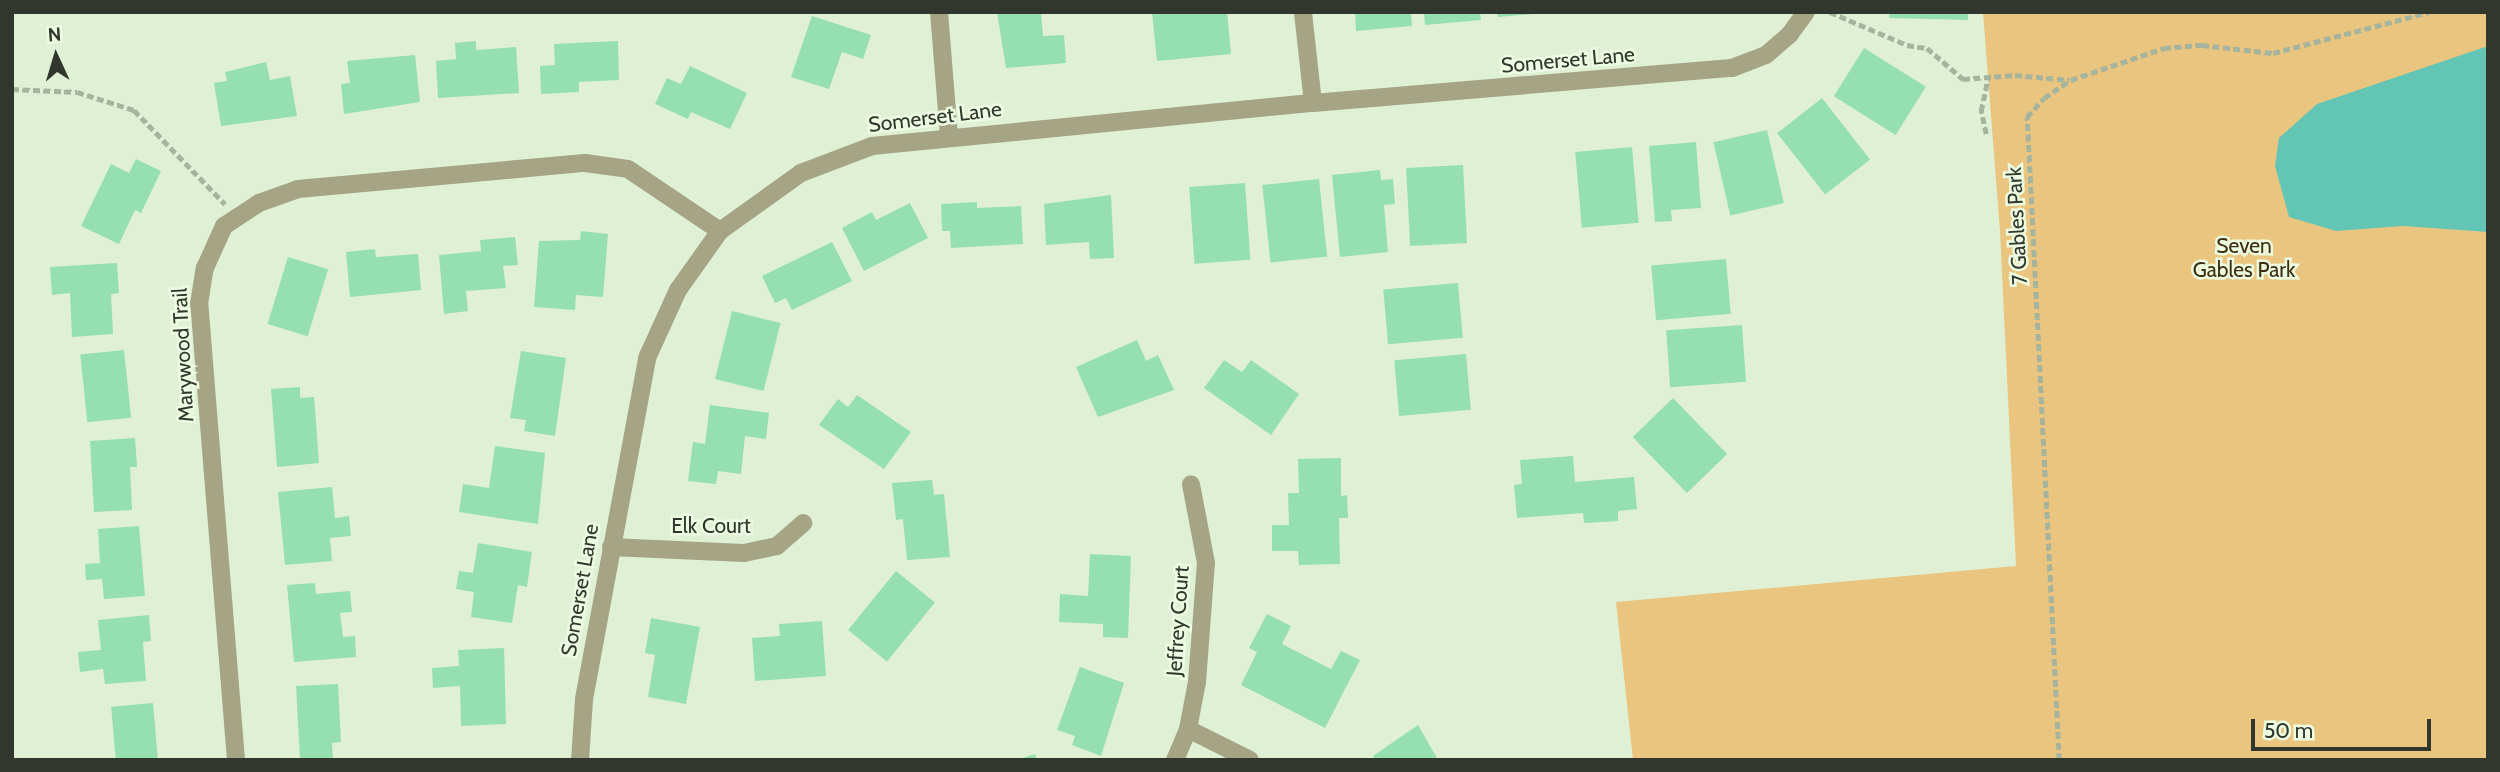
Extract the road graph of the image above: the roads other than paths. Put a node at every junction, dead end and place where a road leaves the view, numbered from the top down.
1 (939, 12) edge
2 (1303, 12) edge
3 (1806, 12) edge
4 (1313, 103) junction
5 (949, 136) junction
6 (720, 231) junction
7 (1191, 484) dead end
8 (803, 523) dead end
9 (611, 547) junction
10 (1188, 729) junction
11 (236, 760) edge
12 (580, 760) edge
13 (1175, 760) edge
14 (1250, 760) edge

1 - 5 street
2 - 4 street
3 - 4 street, Somerset Lane
4 - 5 street, Somerset Lane
5 - 6 street, Somerset Lane
6 - 9 street, Somerset Lane
6 - 11 street, Marywood Trail
7 - 10 street, Jeffrey Court
8 - 9 street, Elk Court
9 - 12 street, Somerset Lane
10 - 13 street, Jeffrey Court
10 - 14 street

